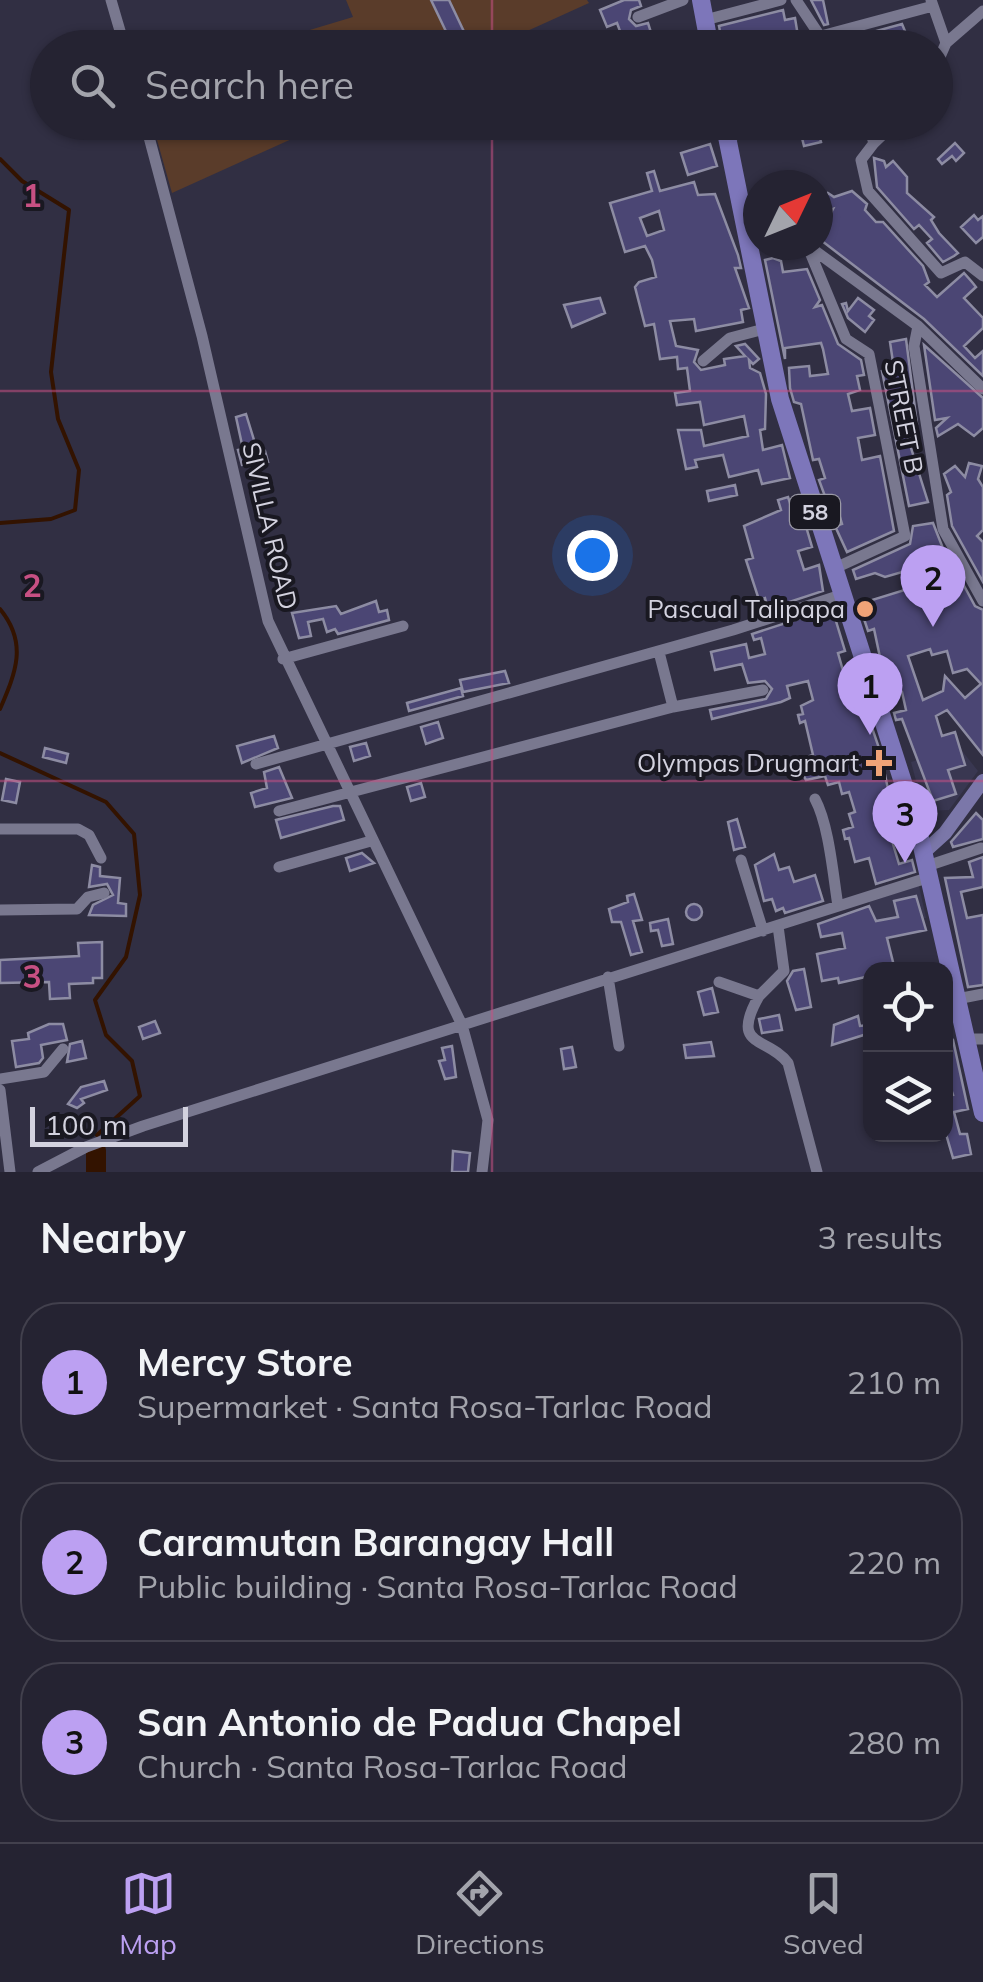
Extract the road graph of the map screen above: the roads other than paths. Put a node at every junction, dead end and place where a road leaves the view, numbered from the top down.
1 (111, 0) edge
2 (683, 0) edge
3 (701, 0) edge
4 (780, 0) edge
5 (796, 0) edge
6 (932, 3) edge
7 (983, 11) edge
8 (638, 17) dead end
9 (705, 20) junction
10 (119, 30) edge
11 (707, 30) edge
12 (816, 30) edge
13 (857, 30) edge
14 (942, 30) edge
15 (953, 36) edge
16 (150, 140) edge
17 (727, 140) edge
18 (873, 140) edge
19 (878, 140) edge
20 (874, 144) junction
21 (743, 205) edge
22 (754, 260) edge
23 (813, 260) edge
24 (828, 260) edge
25 (983, 276) edge
26 (918, 326) junction
27 (764, 329) junction
28 (703, 361) dead end
29 (983, 389) edge
30 (833, 569) junction
31 (841, 595) junction
32 (983, 601) edge
33 (403, 626) dead end
34 (659, 652) junction
35 (283, 659) junction
36 (763, 690) dead end
37 (672, 707) junction
38 (326, 748) junction
39 (256, 764) dead end
40 (983, 781) edge
41 (347, 792) junction
42 (815, 799) dead end
43 (279, 812) dead end
44 (0, 828) edge
45 (371, 840) junction
46 (981, 848) edge
47 (101, 858) dead end
48 (741, 860) dead end
49 (927, 865) junction
50 (278, 867) dead end
51 (104, 893) dead end
52 (838, 906) junction
53 (0, 910) edge
54 (778, 926) junction
55 (763, 930) junction
56 (608, 977) junction
57 (719, 982) dead end
58 (983, 994) edge
59 (759, 996) junction
60 (957, 999) junction
61 (462, 1025) junction
62 (974, 1039) edge
63 (620, 1046) dead end
64 (62, 1049) dead end
65 (0, 1080) edge
66 (0, 1090) edge
67 (983, 1113) edge
68 (10, 1172) edge
69 (38, 1172) edge
70 (482, 1172) edge
71 (818, 1172) edge

1 - 10 street
2 - 8 street
3 - 9 highway
4 - 9 street
5 - 12 street
6 - 13 street
6 - 14 street
7 - 15 street
9 - 11 highway
16 - 35 street, SIVILLA ROAD
17 - 21 highway, 58
18 - 20 street
19 - 20 street
20 - 25 street
22 - 27 highway, 58
23 - 30 street, STREET B
24 - 26 street
26 - 29 street
26 - 32 street
27 - 28 street
27 - 30 highway, 58
30 - 31 highway, 58
31 - 34 street
31 - 49 highway, 58
33 - 35 street
34 - 37 street
34 - 38 street
35 - 38 street, SIVILLA ROAD
36 - 37 street
37 - 41 street
38 - 39 street
38 - 41 street, SIVILLA ROAD
40 - 49 main road
41 - 43 street
41 - 45 street, SIVILLA ROAD
42 - 52 street
44 - 47 street
45 - 50 street
45 - 61 street, SIVILLA ROAD
46 - 49 street
48 - 55 street
49 - 52 street
49 - 60 highway, 58
51 - 53 street
52 - 54 street
54 - 55 street
54 - 59 street
55 - 56 street
56 - 61 street
56 - 63 street
57 - 59 street
58 - 60 street
59 - 71 street
60 - 62 highway, 58
61 - 69 street
61 - 70 street, SIVILLA ROAD
62 - 67 highway, 58
64 - 65 street
66 - 68 street

